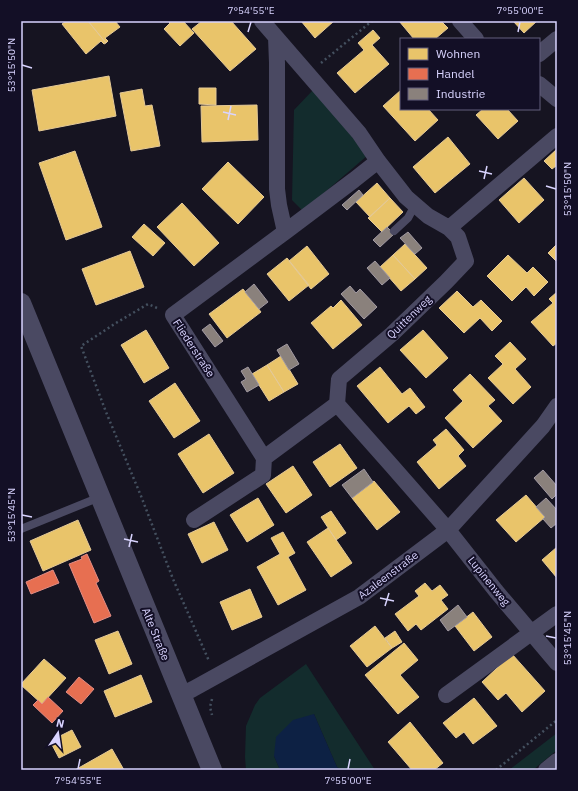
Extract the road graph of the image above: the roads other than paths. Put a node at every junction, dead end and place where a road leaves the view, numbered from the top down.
1 (262, 21) edge
2 (460, 21) edge
3 (276, 37) junction
4 (475, 38) edge
5 (557, 39) edge
6 (540, 53) edge
7 (540, 85) edge
8 (557, 99) edge
9 (557, 136) edge
10 (378, 161) junction
11 (415, 205) junction
12 (449, 228) junction
13 (394, 231) dead end
14 (285, 232) junction
15 (21, 303) edge
16 (337, 404) junction
17 (557, 406) edge
18 (264, 458) junction
19 (101, 497) junction
20 (194, 520) dead end
21 (21, 529) edge
22 (448, 530) junction
23 (557, 614) edge
24 (532, 632) junction
25 (557, 663) edge
26 (181, 695) junction
27 (446, 695) dead end
28 (557, 761) edge
29 (212, 770) edge
30 (546, 770) edge

1 - 3 street
2 - 4 street
3 - 10 street, Quittenweg
3 - 14 street
5 - 6 street
7 - 8 street
9 - 12 street
10 - 11 street, Quittenweg
10 - 14 street, Fliederstraße
11 - 12 street, Quittenweg
11 - 13 lane
12 - 16 street, Quittenweg
14 - 18 street, Fliederstraße
15 - 19 street, Alte Straße
16 - 18 street
16 - 22 street
17 - 22 street, Azaleenstraße
18 - 20 street
19 - 21 lane
19 - 26 street, Alte Straße
22 - 24 street, Lupinenweg
22 - 26 street, Azaleenstraße
23 - 24 street
24 - 25 street, Lupinenweg
24 - 27 street
26 - 29 street, Alte Straße
28 - 30 street

